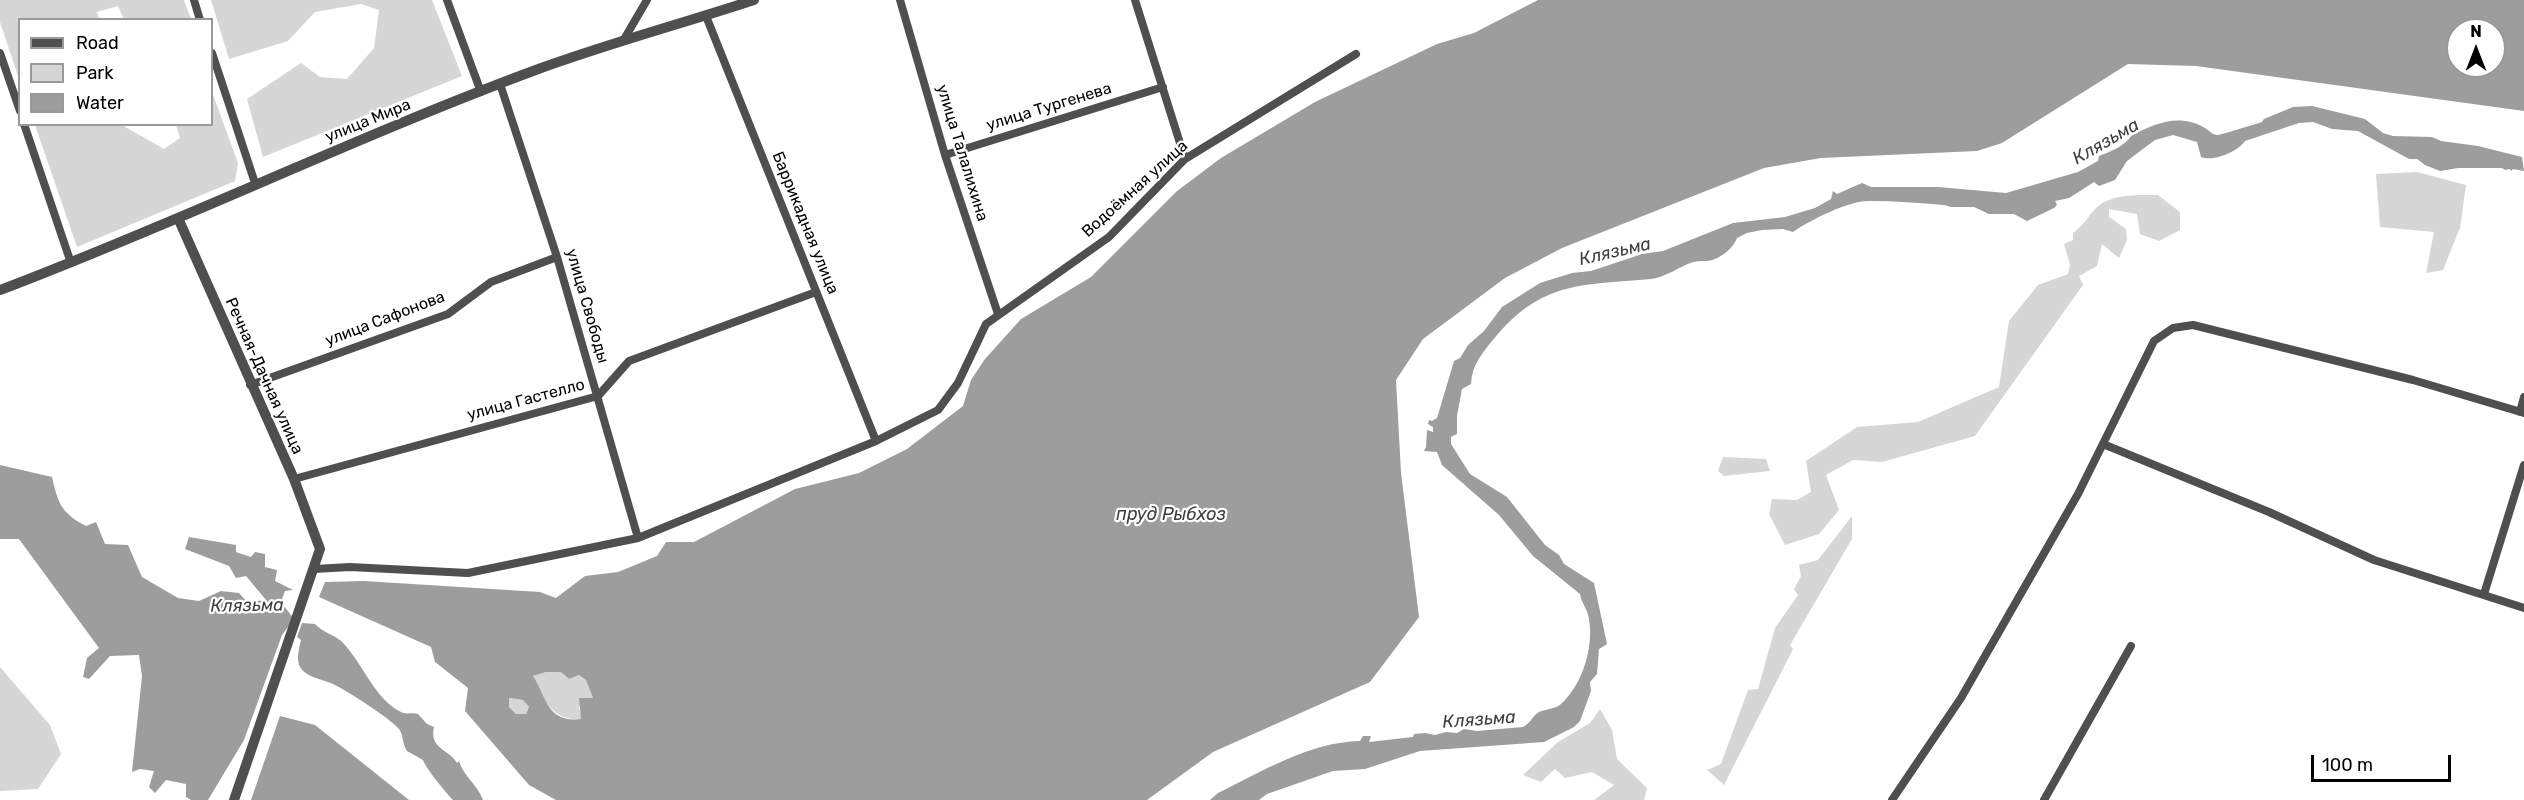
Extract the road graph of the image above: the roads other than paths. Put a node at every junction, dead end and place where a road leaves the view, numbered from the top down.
1 (194, 0) edge
2 (447, 0) edge
3 (647, 0) edge
4 (754, 0) edge
5 (900, 0) edge
6 (1135, 0) edge
7 (706, 16) junction
8 (199, 18) edge
9 (623, 41) junction
10 (0, 53) edge
11 (1356, 54) dead end
12 (213, 56) edge
13 (500, 84) junction
14 (1163, 87) junction
15 (481, 92) junction
16 (18, 105) edge
17 (25, 126) edge
18 (945, 155) junction
19 (1185, 159) junction
20 (255, 183) junction
21 (178, 218) junction
22 (557, 257) junction
23 (70, 263) junction
24 (0, 290) edge
25 (816, 292) junction
26 (998, 314) junction
27 (250, 385) junction
28 (598, 396) junction
29 (2524, 398) edge
30 (2522, 413) edge
31 (876, 441) junction
32 (2103, 444) junction
33 (2524, 465) edge
34 (294, 479) junction
35 (639, 538) junction
36 (314, 569) junction
37 (2484, 594) junction
38 (2524, 608) edge
39 (2131, 646) dead end
40 (234, 800) edge
41 (1892, 800) edge
42 (2044, 800) edge

1 - 8 street
2 - 15 street
3 - 9 street
4 - 7 street, улица Мира
5 - 18 street, улица Талалихина
6 - 14 street
7 - 9 street, улица Мира
7 - 25 street, Баррикадная улица
9 - 13 street, улица Мира
10 - 16 street
11 - 19 street, Водоёмная улица
12 - 20 street
13 - 15 street, улица Мира
13 - 22 street, улица Свободы
14 - 18 street, улица Тургенева
14 - 19 street
15 - 20 street, улица Мира
17 - 23 street
18 - 26 street, улица Талалихина
19 - 26 street, Водоёмная улица
20 - 21 street, улица Мира
21 - 23 street, улица Мира
21 - 27 street, Речная-Дачная улица
22 - 27 street, улица Сафонова
22 - 28 street, улица Свободы
23 - 24 street, улица Мира
25 - 28 street, улица Гастелло
25 - 31 street, Баррикадная улица
26 - 31 street, Водоёмная улица
27 - 34 street, Речная-Дачная улица
28 - 34 street, улица Гастелло
28 - 35 street, улица Свободы
29 - 30 street
30 - 32 street
31 - 35 street, Водоёмная улица
32 - 37 street
32 - 41 street
33 - 37 street
34 - 36 street, Речная-Дачная улица
35 - 36 street, Водоёмная улица
36 - 40 street
37 - 38 street
39 - 42 street

